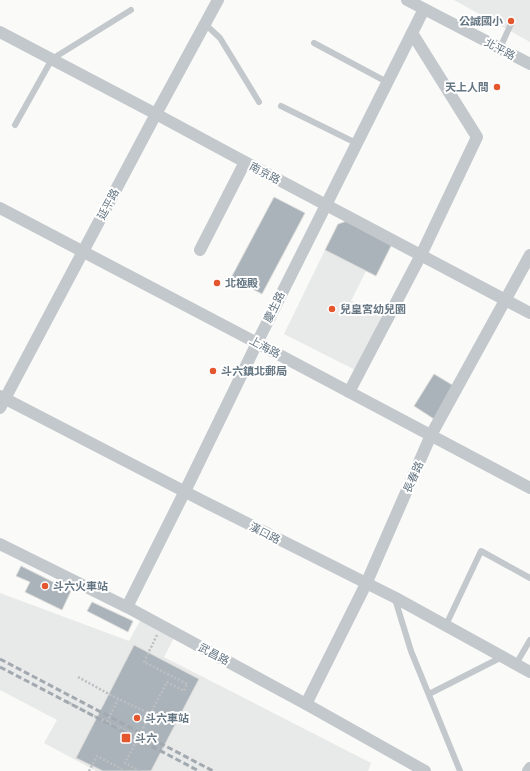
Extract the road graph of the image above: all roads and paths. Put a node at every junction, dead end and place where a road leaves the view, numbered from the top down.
1 (218, 0) edge
2 (415, 3) edge
3 (131, 10) dead end
4 (205, 24) junction
5 (511, 24) dead end
6 (0, 32) edge
7 (412, 33) junction
8 (314, 43) dead end
9 (500, 48) junction
10 (52, 59) junction
11 (530, 64) edge
12 (387, 82) junction
13 (259, 102) dead end
14 (281, 106) dead end
15 (156, 114) junction
16 (15, 125) dead end
17 (356, 143) junction
18 (245, 162) junction
19 (326, 204) junction
20 (0, 208) edge
21 (200, 250) dead end
22 (83, 252) junction
23 (421, 255) junction
24 (530, 255) edge
25 (506, 299) junction
26 (530, 313) edge
27 (256, 343) junction
28 (349, 392) junction
29 (2, 401) edge
30 (431, 435) junction
31 (530, 488) edge
32 (185, 491) junction
33 (0, 544) edge
34 (530, 578) edge
35 (366, 584) junction
36 (394, 597) junction
37 (127, 606) junction
38 (446, 625) junction
39 (162, 626) junction
40 (530, 640) edge
41 (503, 657) junction
42 (516, 664) junction
43 (530, 672) edge
44 (78, 677) dead end
45 (428, 694) junction
46 (118, 699) junction
47 (66, 701) dead end
48 (306, 704) junction
49 (150, 714) junction
50 (107, 722) junction
51 (139, 737) junction
52 (530, 768) edge
53 (89, 771) edge
54 (125, 771) edge
55 (140, 771) edge
56 (425, 771) edge
57 (460, 771) edge
58 (528, 771) edge

1 - 4 street, 延平路
2 - 7 street, 慶生路
2 - 9 street, 北平路
3 - 10 lane
4 - 13 lane
4 - 15 street, 延平路
5 - 9 lane
6 - 10 street, 南京路
7 - 12 street, 慶生路
7 - 23 street
8 - 12 lane
9 - 11 street, 北平路
10 - 15 street, 南京路
10 - 16 lane
12 - 17 street, 慶生路
14 - 17 lane
15 - 18 street, 南京路
15 - 22 street, 延平路
17 - 19 street, 慶生路
18 - 19 street, 南京路
18 - 21 street
19 - 23 street, 南京路
19 - 27 street, 慶生路
20 - 22 street, 上海路
22 - 27 street, 上海路
22 - 29 street, 延平路
23 - 25 street, 南京路
23 - 28 street
24 - 25 street, 長春路
25 - 26 street, 南京路
25 - 30 street, 長春路
27 - 28 street, 上海路
27 - 32 street, 慶生路
28 - 30 street, 上海路
29 - 32 street, 漢口路
30 - 31 street, 上海路
30 - 35 street, 長春路
32 - 35 street, 漢口路
32 - 37 street, 慶生路
33 - 37 street, 武昌路
34 - 38 lane
35 - 36 street, 漢口路
35 - 48 street, 長春路
36 - 38 street, 漢口路
36 - 45 lane
37 - 39 street, 武昌路
38 - 41 street, 漢口路
39 - 48 street, 武昌路
39 - 49 path, bridge
40 - 42 lane
41 - 42 street, 漢口路
41 - 45 lane
42 - 43 street, 漢口路
44 - 46 path
45 - 57 lane
46 - 49 path
46 - 50 path, bridge
47 - 50 path
48 - 56 street, 武昌路
49 - 51 path, bridge
50 - 51 path
51 - 55 path, bridge
52 - 58 street
53 - 54 path

